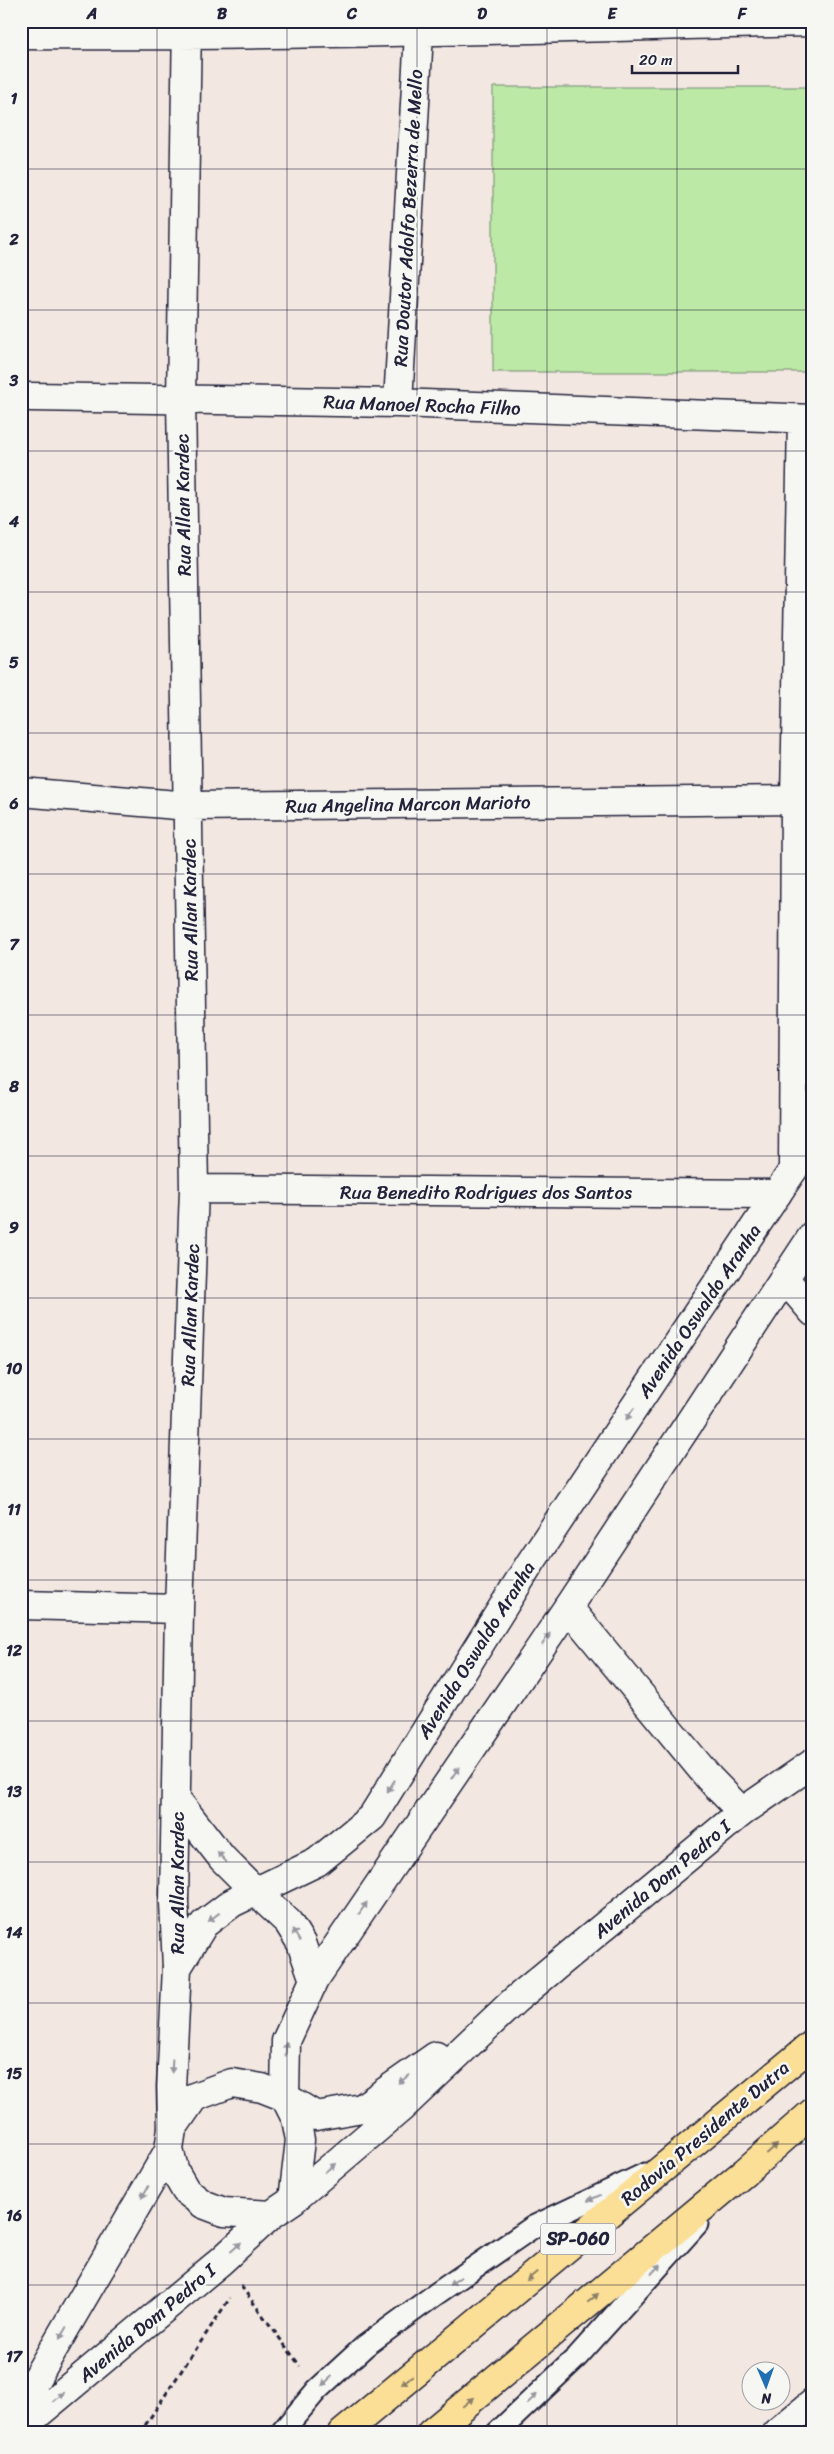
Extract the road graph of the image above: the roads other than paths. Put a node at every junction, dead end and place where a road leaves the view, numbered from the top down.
1 (804, 22) edge
2 (187, 29) edge
3 (419, 33) junction
4 (21, 35) edge
5 (31, 396) dead end
6 (181, 400) junction
7 (398, 402) junction
8 (807, 419) edge
9 (21, 792) edge
10 (795, 800) junction
11 (189, 806) junction
12 (813, 1140) edge
13 (793, 1170) junction
14 (194, 1189) junction
15 (777, 1194) junction
16 (813, 1235) edge
17 (784, 1278) junction
18 (813, 1312) edge
19 (21, 1605) edge
20 (568, 1607) junction
21 (179, 1609) junction
22 (813, 1763) edge
23 (176, 1799) junction
24 (742, 1812) junction
25 (256, 1892) junction
26 (177, 1968) junction
27 (314, 1980) junction
28 (515, 2000) junction
29 (813, 2044) edge
30 (285, 2098) junction
31 (813, 2112) edge
32 (171, 2140) junction
33 (670, 2162) junction
34 (745, 2172) junction
35 (293, 2200) junction
36 (271, 2215) junction
37 (21, 2396) edge
38 (813, 2403) edge
39 (21, 2428) edge
40 (281, 2433) edge
41 (343, 2433) edge
42 (431, 2433) edge
43 (496, 2433) edge
44 (776, 2433) edge

1 - 3 street
2 - 3 street
2 - 4 street
2 - 6 street, Rua Allan Kardec
3 - 7 street, Rua Doutor Adolfo Bezerra de Mello
5 - 6 street, Rua Manoel Rocha Filho
6 - 7 street, Rua Manoel Rocha Filho
6 - 11 street, Rua Allan Kardec
7 - 8 street, Rua Manoel Rocha Filho
8 - 10 street
9 - 11 street, Rua Angelina Marcon Marioto
10 - 11 street, Rua Angelina Marcon Marioto
10 - 13 street
11 - 14 street, Rua Allan Kardec
12 - 13 street, Avenida Oswaldo Aranha
13 - 15 street, Avenida Oswaldo Aranha
14 - 15 street, Rua Benedito Rodrigues dos Santos
14 - 21 street, Rua Allan Kardec
15 -> 25 street, Avenida Oswaldo Aranha
16 - 17 street
17 - 18 street
17 - 20 street
19 - 21 street
20 - 24 street
27 -> 20 street
21 - 23 street, Rua Allan Kardec
22 - 24 street, Avenida Dom Pedro I
25 -> 23 street, Rua Allan Kardec
23 - 26 street, Rua Allan Kardec
24 - 28 street, Avenida Dom Pedro I
25 -> 26 street, Avenida Oswaldo Aranha
27 -> 25 street, Rua Allan Kardec
26 -> 32 street, Avenida Oswaldo Aranha
30 -> 27 street
28 -> 30 street, Avenida Dom Pedro I
35 -> 28 street, Avenida Dom Pedro I
29 - 33 highway, Rodovia Presidente Dutra / SP-060
30 - 32 street
30 - 35 street
34 -> 31 highway, SP-060
32 - 36 street
32 -> 37 street, Avenida Dom Pedro I
33 -> 40 lane
33 -> 41 highway, Rodovia Presidente Dutra / SP-060
42 -> 34 highway, SP-060
43 -> 34 lane
35 - 36 street
39 -> 36 street, Avenida Dom Pedro I
38 - 44 street

